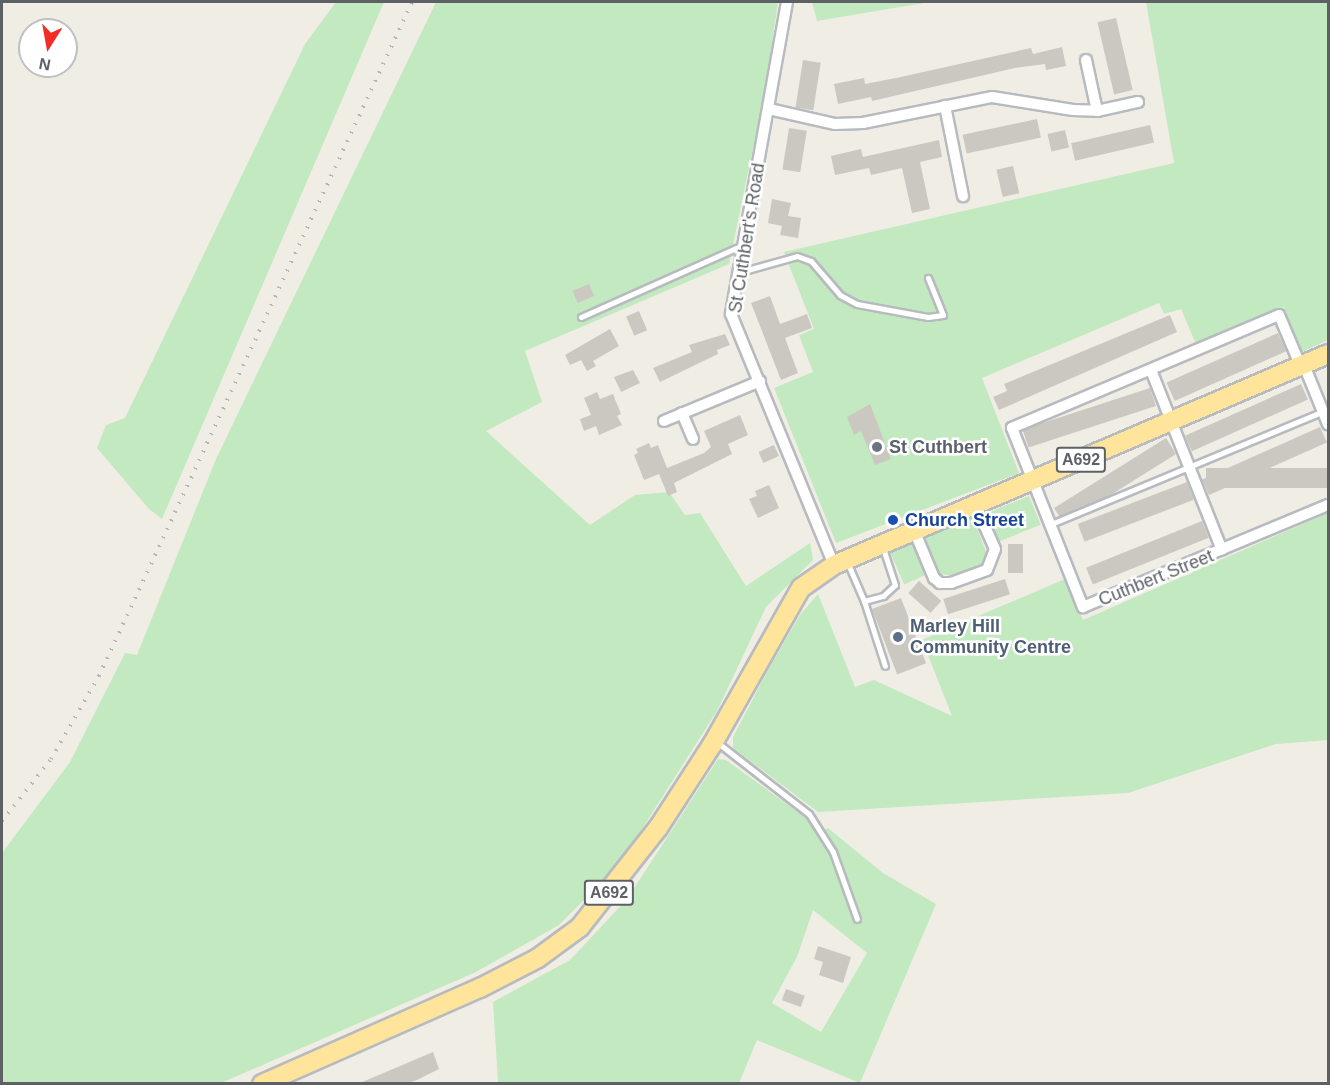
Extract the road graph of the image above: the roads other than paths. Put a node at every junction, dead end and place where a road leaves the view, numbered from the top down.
1 (788, 2) edge
2 (1086, 60) dead end
3 (1137, 102) dead end
4 (945, 106) junction
5 (769, 109) junction
6 (1096, 111) junction
7 (963, 196) dead end
8 (743, 244) junction
9 (738, 272) junction
10 (928, 278) dead end
11 (581, 317) dead end
12 (1329, 354) edge
13 (1302, 366) junction
14 (1151, 370) junction
15 (760, 381) junction
16 (1323, 412) junction
17 (682, 413) junction
18 (664, 421) dead end
19 (1170, 422) junction
20 (1329, 424) edge
21 (693, 439) dead end
22 (1186, 466) junction
23 (1032, 481) junction
24 (975, 504) junction
25 (1329, 505) edge
26 (1049, 525) junction
27 (914, 530) junction
28 (881, 544) junction
29 (1222, 550) junction
30 (840, 562) junction
31 (864, 601) junction
32 (885, 666) dead end
33 (715, 740) junction
34 (857, 919) dead end
35 (262, 1083) edge

1 - 5 street, St Cuthbert's Road
2 - 6 street
3 - 6 street
4 - 5 street
4 - 6 street
4 - 7 street
5 - 8 street, St Cuthbert's Road
8 - 9 street, St Cuthbert's Road
8 - 11 lane
9 - 10 lane
9 - 15 street, St Cuthbert's Road
12 - 13 highway, A692
13 - 14 street
13 - 16 street
13 - 19 highway, A692
14 - 19 street, Cuthbert Street
14 - 23 street, Cuthbert Street
15 - 17 street
15 - 30 street, St Cuthbert's Road
16 - 20 street
16 - 22 lane
17 - 18 street
17 - 21 street
19 - 22 street, Cuthbert Street
19 - 23 highway, A692
22 - 26 lane
22 - 29 street, Cuthbert Street
23 - 24 highway, A692
23 - 26 street, Cuthbert Street
24 - 27 highway, A692
24 - 27 street
25 - 29 street, Cuthbert Street
26 - 29 street, Cuthbert Street
27 - 28 highway, A692
28 - 30 highway, A692
28 - 31 lane
30 - 31 lane
30 - 33 highway, A692
31 - 32 lane
33 - 34 lane
33 - 35 highway, A692

